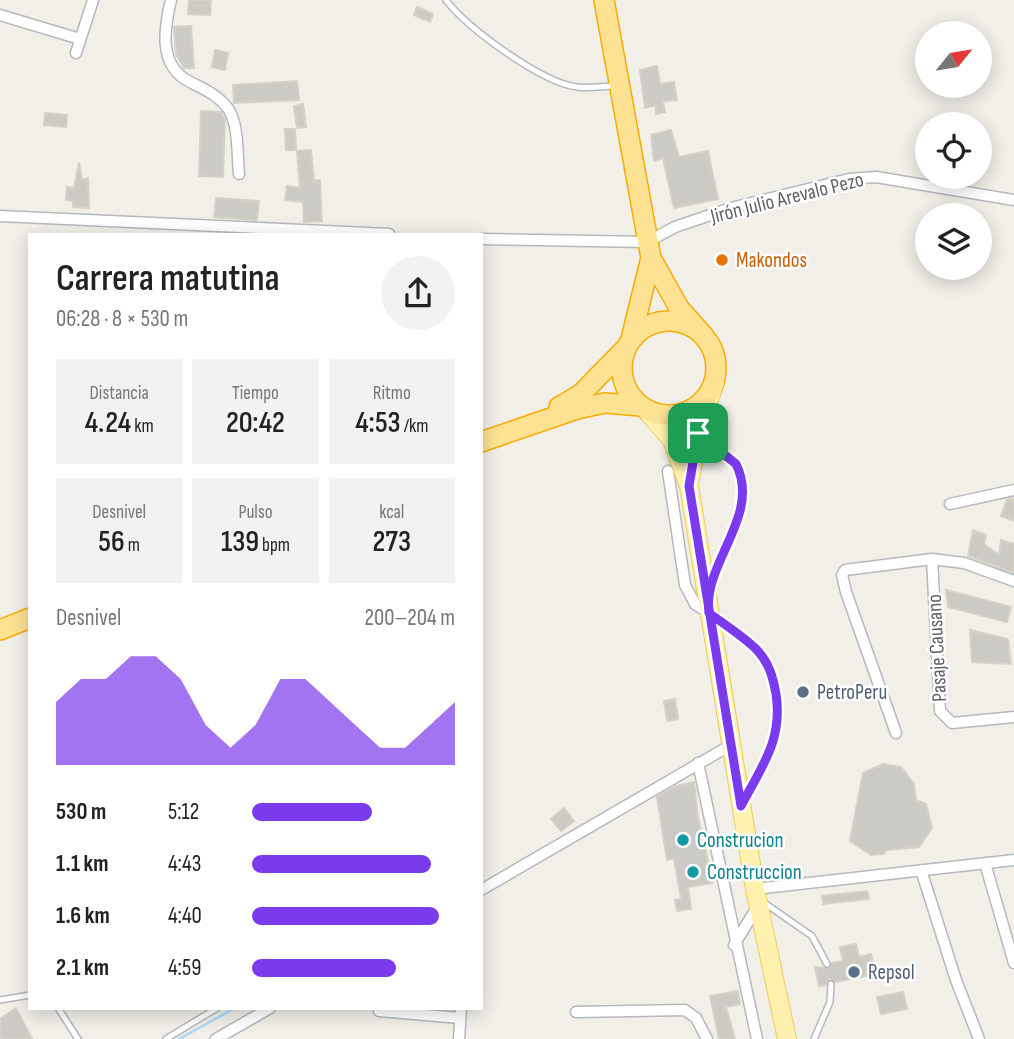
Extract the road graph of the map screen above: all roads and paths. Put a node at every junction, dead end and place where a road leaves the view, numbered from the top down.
1 (93, 0) edge
2 (172, 0) edge
3 (446, 0) edge
4 (604, 0) edge
5 (0, 15) edge
6 (80, 39) junction
7 (76, 53) dead end
8 (618, 86) junction
9 (239, 174) dead end
10 (1014, 200) edge
11 (0, 216) edge
12 (367, 233) edge
13 (483, 239) edge
14 (649, 250) junction
15 (704, 336) junction
16 (629, 343) junction
17 (715, 382) junction
18 (643, 408) junction
19 (532, 423) junction
20 (698, 433) junction
21 (483, 441) edge
22 (668, 471) dead end
23 (689, 486) junction
24 (1014, 491) edge
25 (950, 504) dead end
26 (932, 559) junction
27 (1014, 581) edge
28 (708, 604) junction
29 (28, 619) edge
30 (0, 630) edge
31 (1014, 717) edge
32 (896, 733) dead end
33 (731, 745) junction
34 (698, 763) junction
35 (741, 806) junction
36 (1014, 860) edge
37 (985, 863) junction
38 (921, 870) junction
39 (483, 889) edge
40 (757, 897) junction
41 (734, 945) junction
42 (1014, 963) edge
43 (827, 964) dead end
44 (831, 984) dead end
45 (28, 995) edge
46 (0, 1000) edge
47 (59, 1010) edge
48 (214, 1010) edge
49 (267, 1010) edge
50 (379, 1011) dead end
51 (576, 1012) dead end
52 (460, 1013) edge
53 (78, 1039) edge
54 (166, 1039) edge
55 (216, 1039) edge
56 (459, 1039) edge
57 (707, 1039) edge
58 (757, 1039) edge
59 (787, 1039) edge
60 (814, 1039) edge
61 (979, 1039) edge

1 - 6 street
2 - 9 street
3 - 8 lane
4 - 8 highway
5 - 6 street
6 - 7 street
8 - 14 highway
10 - 14 street, Jirón Julio Arevalo Pezo
11 - 12 street
13 - 14 street
14 - 15 highway
14 - 16 highway
15 - 16 highway
15 - 17 highway
16 - 18 highway
16 - 19 highway
17 - 18 highway
17 - 20 main road
18 - 19 highway
18 - 23 main road
19 - 21 highway
20 - 23 main road
20 - 28 lane
22 - 28 street
23 - 28 main road
24 - 25 street
26 - 27 street
26 - 31 street, Pasaje Causano
26 - 32 street
28 - 33 main road
28 - 35 lane
29 - 30 highway
33 - 34 street
33 - 35 main road
34 - 39 street
34 - 41 street
35 - 40 main road
36 - 37 street
37 - 38 street
37 - 42 street
38 - 40 street
38 - 61 street
40 - 41 street
40 - 43 lane
40 - 59 main road
41 - 58 street
44 - 60 lane
45 - 46 lane
47 - 53 lane
48 - 54 lane
49 - 55 street
50 - 52 street
51 - 57 street
52 - 56 street

